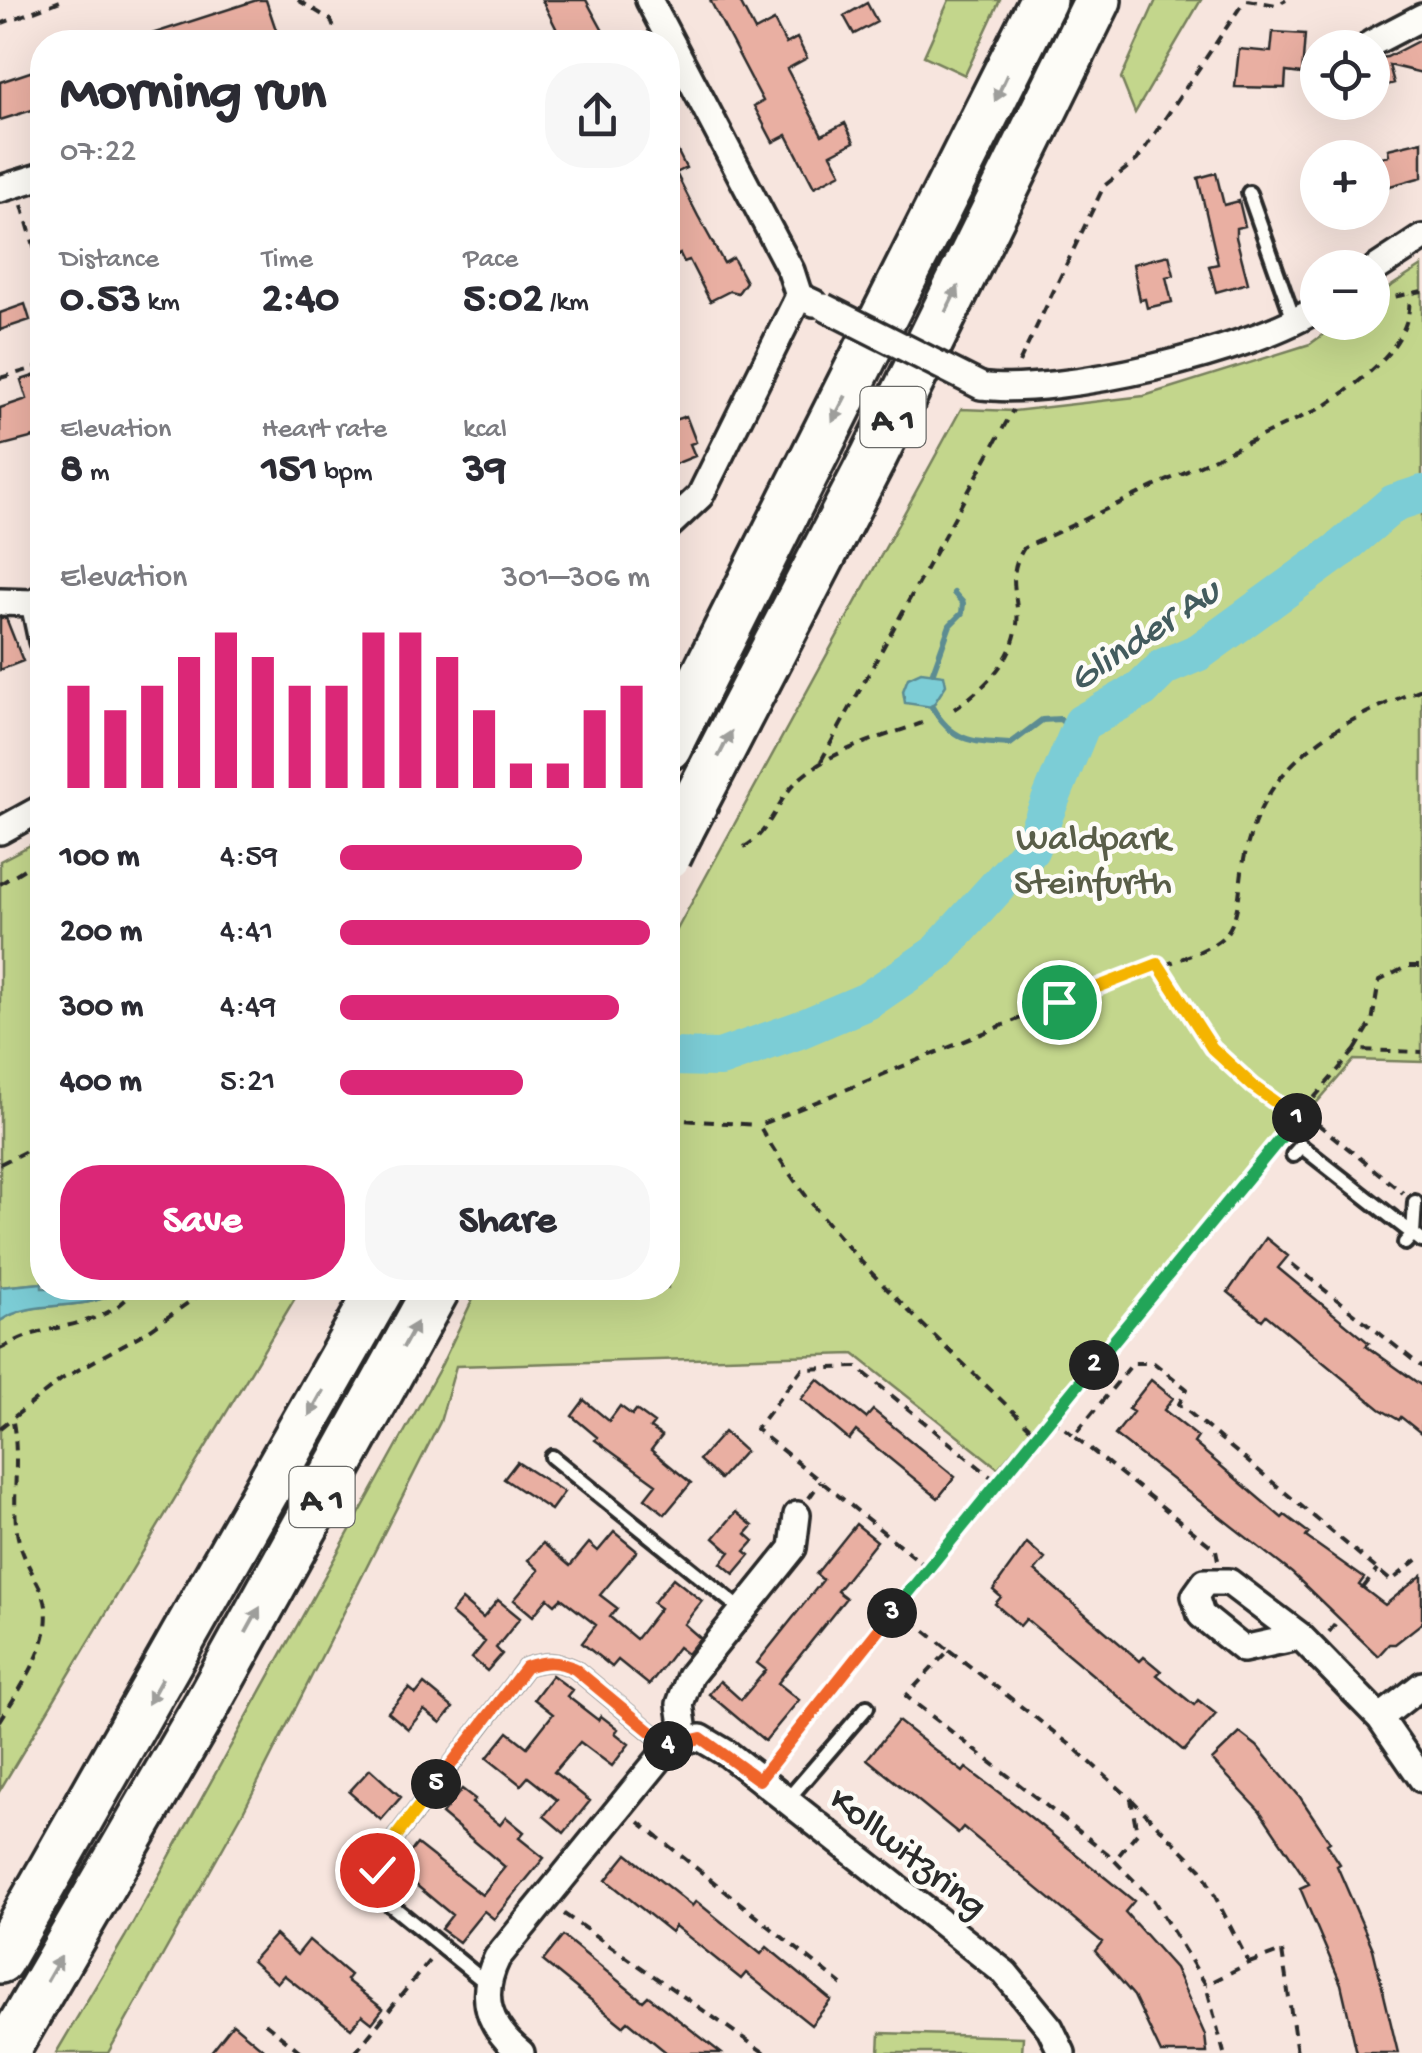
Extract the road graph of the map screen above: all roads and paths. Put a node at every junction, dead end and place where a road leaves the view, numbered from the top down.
1 (64, 0) edge
2 (298, 0) edge
3 (650, 0) edge
4 (1043, 0) edge
5 (1098, 0) edge
6 (1245, 0) edge
7 (1286, 0) edge
8 (1422, 17) edge
9 (0, 24) edge
10 (335, 30) edge
11 (666, 30) edge
12 (1390, 34) edge
13 (680, 57) edge
14 (8, 187) edge
15 (1249, 193) dead end
16 (1422, 238) edge
17 (30, 243) edge
18 (1390, 259) edge
19 (1422, 291) edge
20 (1409, 295) junction
21 (799, 296) junction
22 (1390, 296) edge
23 (1300, 320) edge
24 (1295, 323) junction
25 (30, 369) edge
26 (0, 378) edge
27 (1005, 388) junction
28 (680, 515) edge
29 (30, 600) edge
30 (0, 602) edge
31 (1422, 689) edge
32 (954, 710) dead end
33 (680, 723) edge
34 (922, 723) dead end
35 (821, 761) junction
36 (30, 815) edge
37 (0, 831) edge
38 (680, 831) edge
39 (744, 846) dead end
40 (30, 865) edge
41 (0, 884) edge
42 (1158, 964) junction
43 (1422, 966) edge
44 (1355, 1050) junction
45 (1422, 1052) edge
46 (1301, 1114) junction
47 (680, 1120) edge
48 (758, 1125) junction
49 (30, 1150) edge
50 (1294, 1155) dead end
51 (0, 1164) edge
52 (1415, 1202) joint
53 (1413, 1239) edge
54 (1292, 1264) dead end
55 (127, 1300) edge
56 (192, 1300) edge
57 (374, 1300) edge
58 (429, 1300) edge
59 (0, 1349) edge
60 (1422, 1367) edge
61 (12, 1417) junction
62 (1051, 1418) junction
63 (0, 1428) edge
64 (1037, 1434) junction
65 (1074, 1436) junction
66 (552, 1457) dead end
67 (996, 1481) junction
68 (797, 1515) dead end
69 (1422, 1556) edge
70 (928, 1568) junction
71 (1377, 1570) junction
72 (1220, 1579) junction
73 (1364, 1588) dead end
74 (897, 1608) junction
75 (743, 1611) junction
76 (1298, 1637) junction
77 (949, 1650) junction
78 (1422, 1684) edge
79 (867, 1707) dead end
80 (1380, 1718) junction
81 (0, 1721) edge
82 (677, 1743) junction
83 (1422, 1779) edge
84 (759, 1780) junction
85 (1130, 1799) junction
86 (787, 1800) junction
87 (620, 1807) junction
88 (1114, 1861) junction
89 (544, 1900) junction
90 (441, 1946) junction
91 (0, 1960) edge
92 (1249, 1964) junction
93 (486, 1982) junction
94 (1206, 1985) junction
95 (842, 1986) dead end
96 (265, 2023) dead end
97 (5, 2053) edge
98 (302, 2053) edge
99 (354, 2053) edge
100 (521, 2053) edge
101 (765, 2053) edge
102 (1062, 2053) edge
103 (1224, 2053) edge
104 (1296, 2053) edge

1 - 9 path
2 - 10 path
3 - 11 street
4 -> 33 highway, A 1
38 -> 5 highway, A 1
6 - 7 path
6 - 27 path
8 - 12 street
13 - 21 street
14 - 17 path
15 - 24 lane
16 - 18 street
19 - 20 path
20 - 22 path
20 - 32 path
21 - 27 street, bridge
21 - 28 street
23 - 24 street
24 - 27 street
25 - 26 path
27 - 35 path
29 - 30 street
31 - 42 path
34 - 35 path
35 - 39 path
36 - 37 street
40 - 41 path
42 - 46 path
42 - 48 path
43 - 44 path
44 - 45 path
44 - 46 path
46 - 52 path
46 - 62 path
47 - 48 path
48 - 64 path
49 - 51 path
50 - 53 lane
52 - 53 lane
54 - 60 path
55 - 59 path
56 - 61 path
57 -> 91 highway, A 1
97 -> 58 highway, A 1
61 - 63 path
61 - 81 path
62 - 64 path
62 - 65 path
64 - 67 path
65 - 71 path
65 - 72 path
66 - 75 lane
67 - 70 path
67 - 70 path
68 - 75 street
69 - 71 path
70 - 74 path
71 - 73 path
72 - 76 street
72 - 76 street
74 - 77 path
74 - 84 path
75 - 82 street
76 - 80 street
77 - 85 path
77 - 88 path
78 - 80 street
79 - 86 lane
80 - 83 street
82 - 84 street, Kollwitzring
82 - 87 street
82 - 90 lane
84 - 86 street, Kollwitzring
85 - 88 path
85 - 92 path
86 - 102 street, Kollwitzring
87 - 89 street
87 - 95 path
88 - 94 path
89 - 93 street
89 - 101 path
90 - 93 lane
90 - 99 path
92 - 94 path
92 - 104 path
93 - 100 street
94 - 103 path
96 - 98 path

